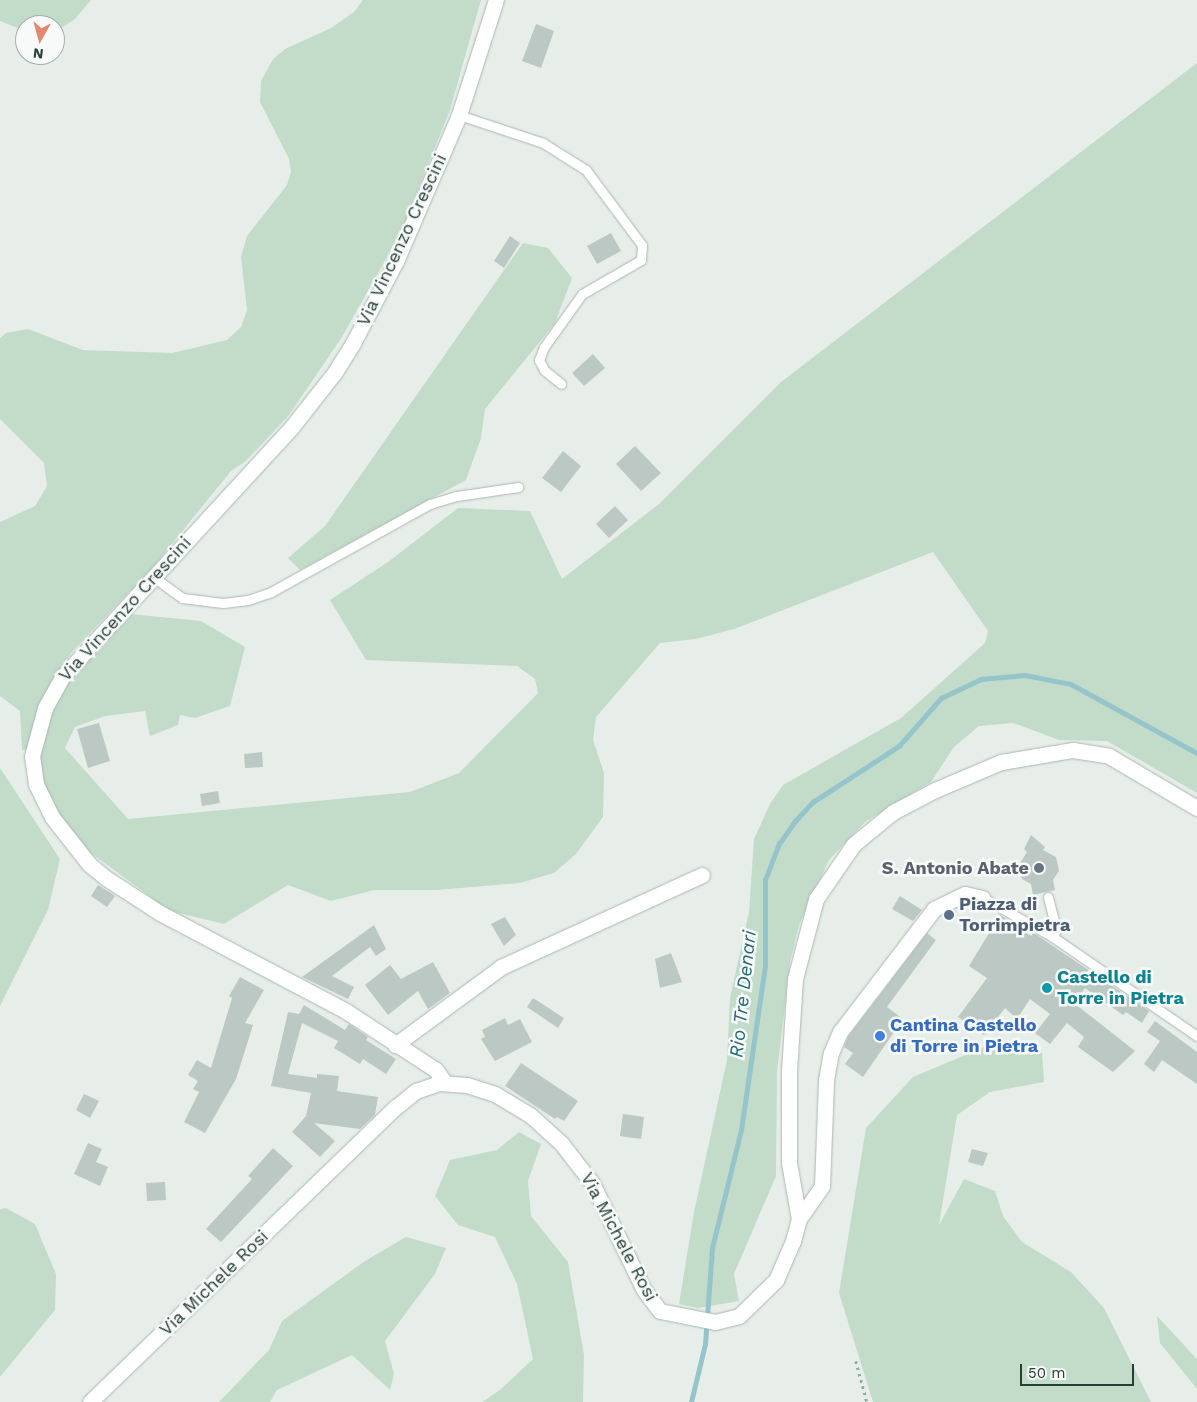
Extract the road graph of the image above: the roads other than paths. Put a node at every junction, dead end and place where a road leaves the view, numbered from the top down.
1 (496, 0) edge
2 (459, 116) junction
3 (561, 384) dead end
4 (518, 487) dead end
5 (152, 576) junction
6 (1197, 808) edge
7 (702, 875) dead end
8 (1048, 897) dead end
9 (983, 898) joint
10 (1053, 937) junction
11 (1197, 1036) edge
12 (395, 1045) junction
13 (445, 1082) junction
14 (799, 1218) junction
15 (90, 1402) edge

1 - 2 street, Via Vincenzo Crescini
2 - 3 lane
2 - 5 street, Via Vincenzo Crescini
4 - 5 lane
5 - 12 street, Via Vincenzo Crescini
6 - 14 street, Via Michele Rosi
7 - 12 street
8 - 10 lane
9 - 10 lane
9 - 14 street
10 - 11 lane
12 - 13 street, Via Vincenzo Crescini
13 - 14 street, Via Michele Rosi
13 - 15 street, Via Michele Rosi

